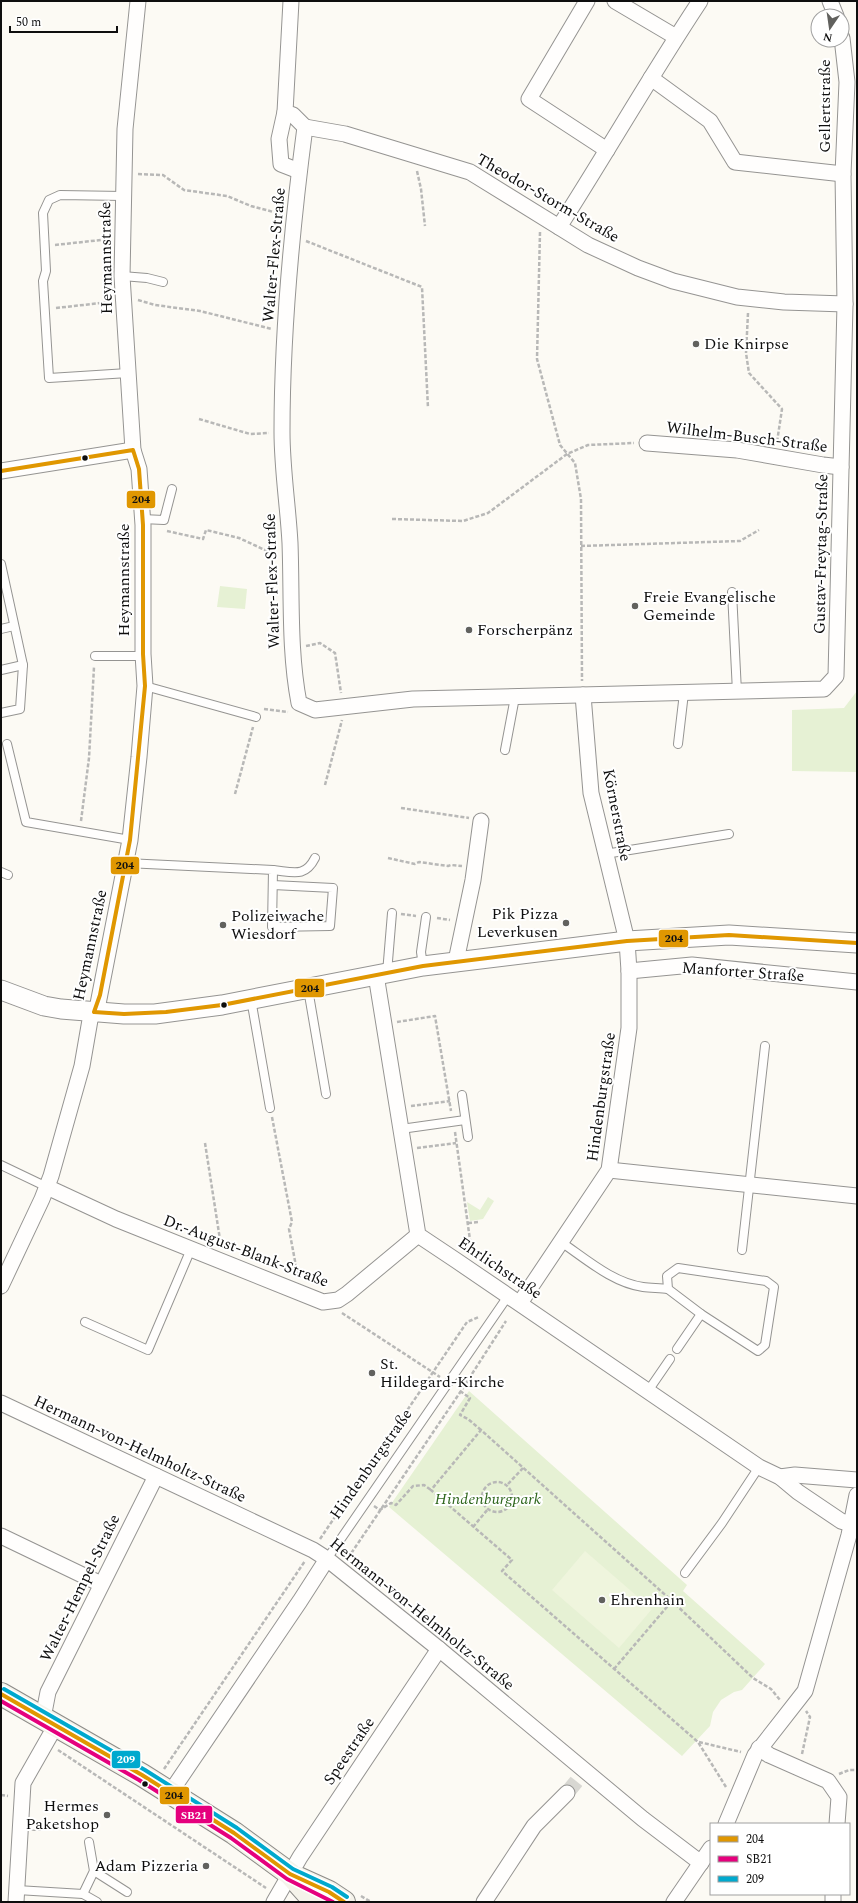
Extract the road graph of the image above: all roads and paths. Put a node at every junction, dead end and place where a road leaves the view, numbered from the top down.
1 (138, 1) edge
2 (291, 1) edge
3 (587, 1) edge
4 (615, 1) edge
5 (700, 1) edge
6 (676, 37) junction
7 (843, 48) edge
8 (651, 78) junction
9 (285, 112) junction
10 (305, 127) junction
11 (608, 150) junction
12 (413, 155) junction
13 (299, 171) junction
14 (124, 173) junction
15 (843, 174) junction
16 (124, 196) junction
17 (540, 216) junction
18 (295, 218) junction
19 (424, 226) dead end
20 (559, 227) junction
21 (293, 235) junction
22 (123, 237) junction
23 (45, 246) junction
24 (122, 276) junction
25 (163, 282) dead end
26 (749, 298) junction
27 (124, 299) junction
28 (844, 304) junction
29 (45, 310) junction
30 (286, 332) junction
31 (128, 373) junction
32 (428, 408) dead end
33 (199, 419) dead end
34 (282, 432) junction
35 (648, 443) joint
36 (133, 450) junction
37 (567, 454) junction
38 (776, 457) junction
39 (841, 467) junction
40 (1, 471) edge
41 (172, 489) dead end
42 (392, 519) dead end
43 (143, 522) junction
44 (759, 530) dead end
45 (290, 544) junction
46 (581, 546) junction
47 (1, 564) edge
48 (3, 588) edge
49 (732, 592) dead end
50 (14, 626) junction
51 (1, 629) edge
52 (293, 648) junction
53 (95, 656) joint
54 (143, 656) junction
55 (23, 666) junction
56 (1, 670) edge
57 (145, 686) junction
58 (737, 692) junction
59 (684, 693) junction
60 (583, 695) junction
61 (515, 697) junction
62 (342, 708) junction
63 (1, 713) edge
64 (256, 717) joint
65 (7, 744) dead end
66 (678, 744) dead end
67 (505, 750) dead end
68 (325, 785) dead end
69 (235, 794) dead end
70 (401, 808) dead end
71 (481, 821) joint
72 (80, 832) junction
73 (728, 834) dead end
74 (130, 840) junction
75 (605, 854) junction
76 (315, 858) dead end
77 (388, 858) dead end
78 (126, 863) junction
79 (474, 868) junction
80 (273, 870) junction
81 (273, 885) junction
82 (392, 913) joint
83 (426, 917) junction
84 (464, 921) junction
85 (628, 941) junction
86 (857, 943) edge
87 (456, 961) junction
88 (423, 966) junction
89 (630, 972) junction
90 (382, 974) junction
91 (857, 982) edge
92 (308, 988) junction
93 (1, 990) edge
94 (251, 998) junction
95 (94, 1012) junction
96 (384, 1024) junction
97 (765, 1046) dead end
98 (326, 1094) dead end
99 (462, 1095) dead end
100 (450, 1101) junction
101 (270, 1108) joint
102 (398, 1108) junction
103 (465, 1120) junction
104 (453, 1121) junction
105 (401, 1129) junction
106 (468, 1138) dead end
107 (205, 1143) dead end
108 (456, 1143) junction
109 (404, 1150) junction
110 (1, 1165) edge
111 (609, 1170) junction
112 (751, 1184) junction
113 (47, 1187) junction
114 (857, 1196) edge
115 (480, 1222) dead end
116 (468, 1223) junction
117 (418, 1235) junction
118 (561, 1242) junction
119 (191, 1249) junction
120 (742, 1250) dead end
121 (217, 1260) junction
122 (457, 1261) junction
123 (1, 1286) edge
124 (668, 1289) junction
125 (301, 1295) junction
126 (514, 1299) junction
127 (330, 1302) junction
128 (483, 1312) dead end
129 (701, 1314) junction
130 (509, 1316) dead end
131 (85, 1322) dead end
132 (677, 1349) dead end
133 (670, 1359) dead end
134 (434, 1373) junction
135 (648, 1391) junction
136 (470, 1398) dead end
137 (1, 1403) edge
138 (481, 1430) junction
139 (759, 1467) junction
140 (523, 1468) junction
141 (156, 1476) junction
142 (780, 1476) junction
143 (857, 1480) edge
144 (508, 1484) junction
145 (431, 1490) junction
146 (857, 1495) edge
147 (368, 1501) junction
148 (488, 1509) junction
149 (380, 1510) junction
150 (851, 1524) junction
151 (472, 1527) junction
152 (1, 1536) edge
153 (313, 1550) junction
154 (327, 1559) junction
155 (346, 1561) dead end
156 (685, 1573) dead end
157 (101, 1584) junction
158 (672, 1601) junction
159 (439, 1649) junction
160 (614, 1669) junction
161 (1, 1694) edge
162 (794, 1704) junction
163 (48, 1728) junction
164 (698, 1742) junction
165 (757, 1751) junction
166 (801, 1757) dead end
167 (832, 1772) dead end
168 (840, 1774) dead end
169 (162, 1788) junction
170 (567, 1793) tunnel mouth
171 (736, 1800) junction
172 (726, 1823) edge
173 (837, 1823) edge
174 (21, 1825) junction
175 (40, 1826) dead end
176 (89, 1842) dead end
177 (710, 1850) edge
178 (701, 1863) junction
179 (94, 1871) junction
180 (290, 1874) junction
181 (127, 1892) dead end
182 (83, 1894) junction
183 (16, 1896) edge
184 (276, 1899) edge
185 (97, 1902) edge
186 (314, 1902) edge
187 (344, 1902) edge
188 (484, 1902) edge
189 (674, 1902) edge

1 - 14 street, Heymannstraße
2 - 9 street, Walter-Flex-Straße
3 - 11 street
4 - 6 street
5 - 6 street
6 - 8 street
7 - 15 street, Gellertstraße
8 - 11 street
8 - 15 street
9 - 10 street
9 - 13 street, Walter-Flex-Straße
10 - 12 street, Theodor-Storm-Straße
10 - 13 street, Walter-Flex-Straße
11 - 20 street
12 - 17 street, Theodor-Storm-Straße
12 - 19 path
13 - 18 street, Walter-Flex-Straße
14 - 16 street, Heymannstraße
14 - 18 path
15 - 28 street, Gustav-Freytag-Straße
16 - 22 street, Heymannstraße
16 - 23 lane
17 - 20 street, Theodor-Storm-Straße
17 - 37 path
18 - 21 street, Walter-Flex-Straße
20 - 26 street, Theodor-Storm-Straße
21 - 30 street, Walter-Flex-Straße
21 - 32 path
22 - 23 path
22 - 24 street, Heymannstraße
23 - 29 lane
24 - 25 lane
24 - 27 street, Heymannstraße
26 - 28 street, Theodor-Storm-Straße
26 - 38 path
27 - 29 path
27 - 30 path
27 - 31 street, Heymannstraße
28 - 39 street, Gustav-Freytag-Straße
29 - 31 lane
30 - 34 street, Walter-Flex-Straße
31 - 36 street, Heymannstraße
33 - 34 path
34 - 45 street, Walter-Flex-Straße
35 - 37 path
35 - 38 street, Wilhelm-Busch-Straße
36 - 40 street
36 - 43 street, Heymannstraße
37 - 42 path
37 - 46 path
38 - 39 street, Wilhelm-Busch-Straße
39 - 58 street, Gustav-Freytag-Straße
41 - 43 lane
43 - 45 path
43 - 54 street, Heymannstraße
44 - 46 path
45 - 52 street, Walter-Flex-Straße
46 - 60 path
47 - 48 lane
48 - 50 lane
49 - 58 lane
50 - 51 lane
50 - 55 lane
52 - 62 street, Walter-Flex-Straße
52 - 62 path
53 - 54 lane
53 - 72 path
54 - 57 street, Heymannstraße
55 - 56 lane
55 - 63 lane
57 - 64 lane
57 - 74 street, Heymannstraße
58 - 59 street, Gustav-Freytag-Straße
59 - 60 street, Gustav-Freytag-Straße
59 - 66 lane
60 - 61 street, Walter-Flex-Straße
60 - 75 street, Körnerstraße
61 - 62 street, Walter-Flex-Straße
61 - 67 lane
62 - 68 path
64 - 69 path
65 - 72 lane
70 - 71 path
71 - 79 street
72 - 74 lane
73 - 75 lane
74 - 78 street, Heymannstraße
75 - 85 street, Körnerstraße
76 - 80 lane
77 - 79 path
78 - 80 lane
78 - 95 street, Heymannstraße
79 - 84 street
80 - 81 lane
81 - 81 lane
82 - 83 path
82 - 90 lane
83 - 84 path
83 - 88 lane
84 - 87 street
85 - 86 street, Manforter Straße
85 - 87 street, Manforter Straße
85 - 89 street, Hindenburgstraße
87 - 88 street, Manforter Straße
88 - 90 street, Manforter Straße
89 - 91 street, Manforter Straße
89 - 111 street, Hindenburgstraße
90 - 92 street, Manforter Straße
90 - 96 street
92 - 94 street, Manforter Straße
92 - 98 lane
93 - 95 street, Manforter Straße
94 - 95 street, Manforter Straße
94 - 101 lane
95 - 113 street, Heymannstraße
96 - 100 path
96 - 102 street
97 - 112 lane
99 - 103 lane
100 - 102 path
100 - 104 path
101 - 125 path
102 - 105 street
103 - 104 lane
103 - 106 lane
104 - 105 lane
104 - 108 path
105 - 109 street
107 - 121 path
108 - 109 path
108 - 116 path
109 - 117 street
110 - 113 lane
111 - 112 street
111 - 118 street, Hindenburgstraße
112 - 114 street
112 - 120 lane
113 - 119 street, Dr.-August-Blank-Straße
113 - 123 street, Heymannstraße
115 - 116 path
116 - 122 path
117 - 122 street, Ehrlichstraße
117 - 127 street, Dr.-August-Blank-Straße
118 - 124 lane
118 - 126 street, Hindenburgstraße
119 - 121 street, Dr.-August-Blank-Straße
119 - 131 lane
121 - 125 street, Dr.-August-Blank-Straße
122 - 126 street, Ehrlichstraße
124 - 129 lane
124 - 129 lane
125 - 127 street, Dr.-August-Blank-Straße
126 - 135 street, Ehrlichstraße
126 - 147 lane, Hindenburgstraße
127 - 134 path
128 - 134 path
129 - 132 lane
130 - 149 path
133 - 135 lane
134 - 153 path
135 - 139 street, Ehrlichstraße
136 - 138 path
137 - 141 street, Hermann-von-Helmholtz-Straße
138 - 140 path
138 - 145 path
139 - 142 street, Ehrlichstraße
139 - 156 lane
140 - 144 path
140 - 158 path
141 - 153 street, Hermann-von-Helmholtz-Straße
141 - 157 street, Walter-Hempel-Straße
142 - 143 street, Ehrlichstraße
142 - 150 street, Ehrlichstraße
144 - 148 path
144 - 148 path
145 - 149 path
145 - 151 path
146 - 150 street
147 - 149 path
147 - 154 lane, Hindenburgstraße
148 - 151 path
149 - 155 path
150 - 162 street
151 - 160 path
152 - 157 street
153 - 154 street, Hermann-von-Helmholtz-Straße
153 - 169 path
154 - 159 street, Hermann-von-Helmholtz-Straße
154 - 169 street, Hindenburgstraße
157 - 163 street, Walter-Hempel-Straße
158 - 160 path
158 - 162 path
159 - 178 street, Hermann-von-Helmholtz-Straße
159 - 180 street, Speestraße
160 - 164 path
161 - 163 main road
162 - 165 street
162 - 166 path
163 - 169 main road
163 - 174 street, Walter-Hempel-Straße
163 - 184 path
164 - 165 path
164 - 171 path
165 - 171 street
165 - 173 street
167 - 168 path
169 - 180 main road
170 - 188 street
171 - 172 street
174 - 175 lane
174 - 183 street, Walter-Hempel-Straße
176 - 179 lane
177 - 178 street
178 - 189 street
179 - 181 lane
179 - 182 lane
180 - 184 street, Speestraße
180 - 186 main road
180 - 187 main road
182 - 183 lane
182 - 185 lane

